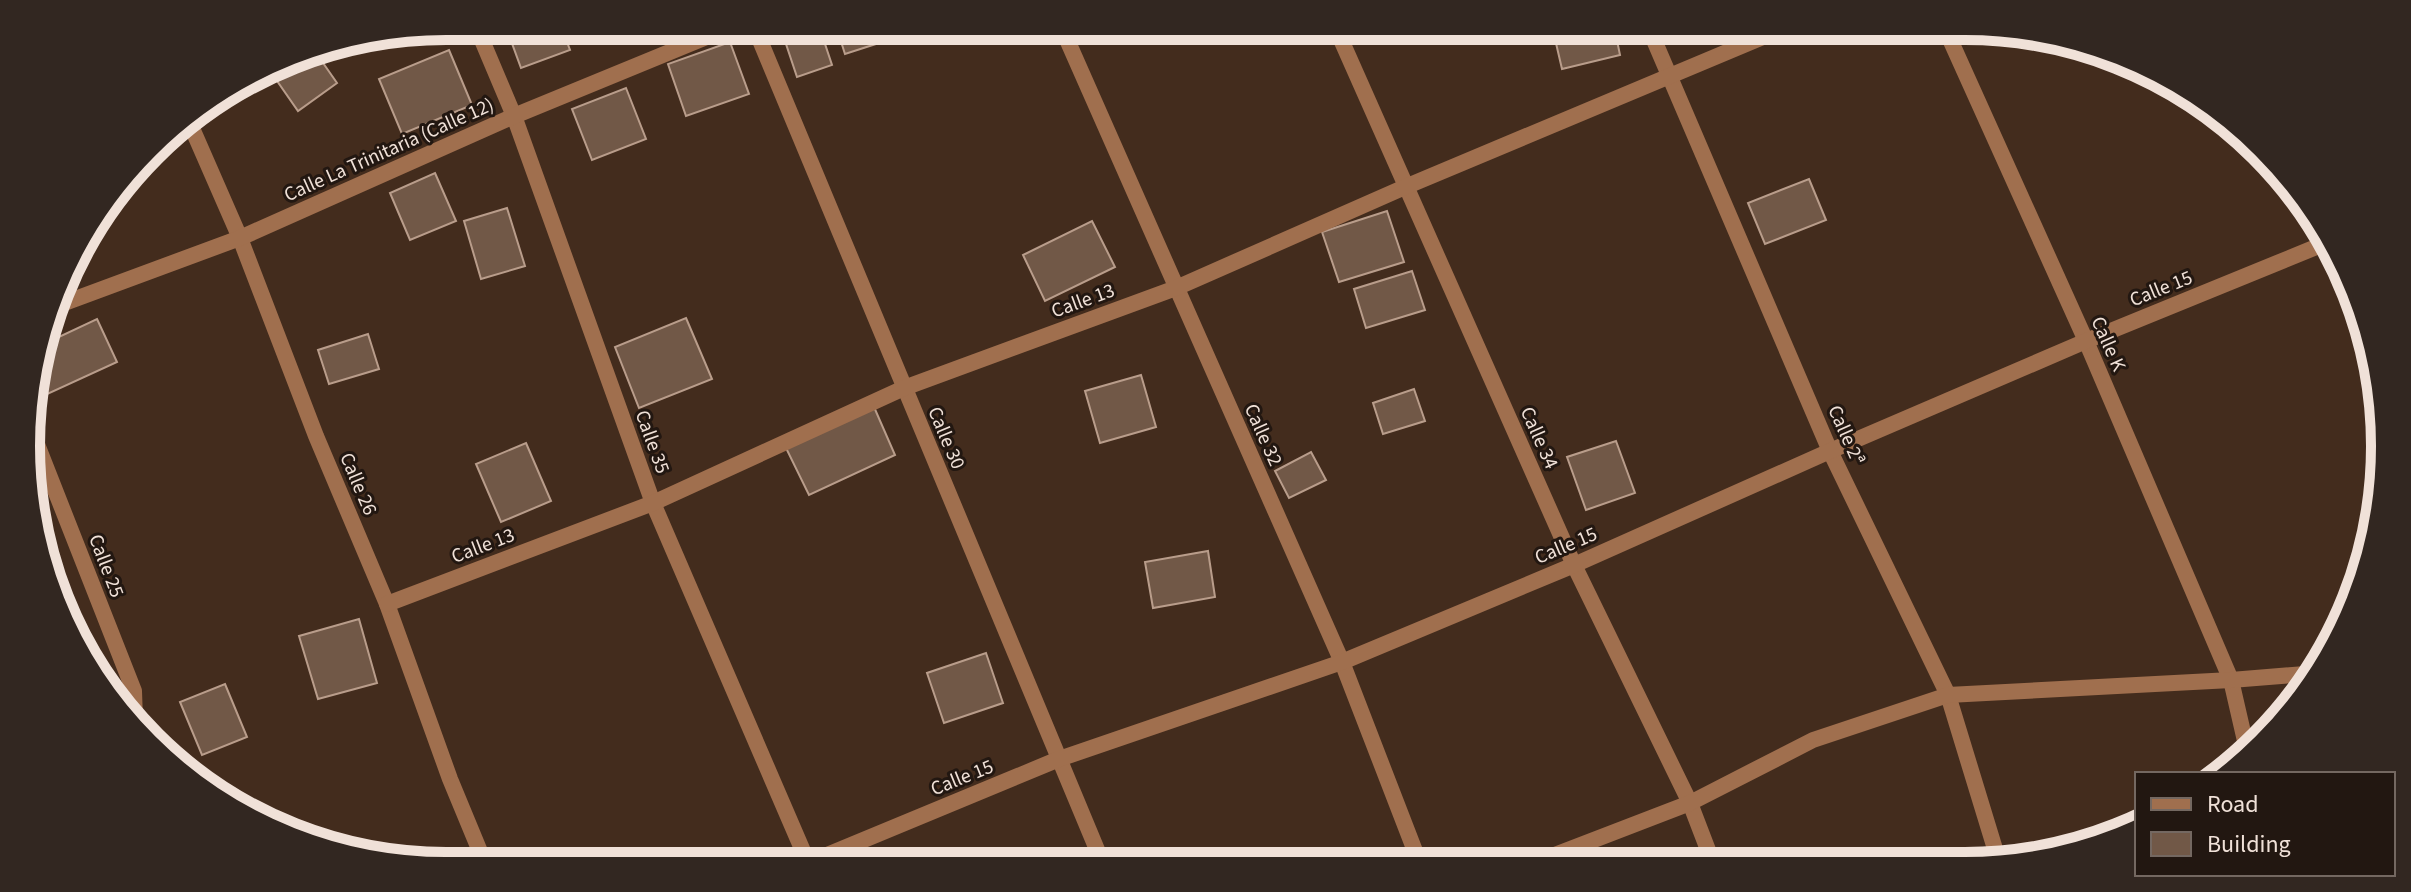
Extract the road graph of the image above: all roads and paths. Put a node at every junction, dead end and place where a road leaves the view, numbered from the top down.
1 (482, 40) edge
2 (699, 40) edge
3 (760, 40) edge
4 (1067, 40) edge
5 (1341, 40) edge
6 (1654, 40) edge
7 (1754, 40) edge
8 (1950, 40) edge
9 (1669, 74) junction
10 (514, 116) junction
11 (192, 129) edge
12 (1405, 187) junction
13 (240, 238) junction
14 (2319, 246) edge
15 (1176, 288) junction
16 (67, 302) edge
17 (2086, 341) junction
18 (904, 388) junction
19 (1830, 451) junction
20 (40, 453) edge
21 (653, 503) junction
22 (1574, 565) junction
23 (387, 604) junction
24 (1342, 662) junction
25 (2301, 674) edge
26 (2231, 680) junction
27 (1948, 695) junction
28 (135, 706) edge
29 (2245, 740) edge
30 (1059, 759) junction
31 (1690, 803) junction
32 (1996, 851) edge
33 (480, 852) edge
34 (803, 852) edge
35 (837, 852) edge
36 (1098, 852) edge
37 (1415, 852) edge
38 (1563, 852) edge
39 (1709, 852) edge

1 - 10 street, Calle 35
2 - 10 street, Calle La Trinitaria (Calle 12)
3 - 18 street, Calle 30
4 - 15 street, Calle 32
5 - 12 street, Calle 34
6 - 9 street, Calle 2ª
7 - 9 street, Calle 13
8 - 17 street, Calle K
9 - 12 street, Calle 13
9 - 19 street, Calle 2ª
10 - 13 street, Calle La Trinitaria (Calle 12)
10 - 21 street, Calle 35
11 - 13 street, Calle 26
12 - 15 street, Calle 13
12 - 22 street, Calle 34
13 - 16 street, Calle La Trinitaria (Calle 12)
13 - 23 street, Calle 26
14 - 17 street, Calle 15
15 - 18 street, Calle 13
15 - 24 street, Calle 32
17 - 19 street, Calle 15
17 - 26 street, Calle K
18 - 21 street, Calle 13
18 - 30 street, Calle 30
19 - 22 street, Calle 15
19 - 27 street, Calle 2ª
20 - 28 street, Calle 25
21 - 23 street, Calle 13
21 - 34 street, Calle 35
22 - 24 street, Calle 15
22 - 31 street, Calle 34
23 - 33 street, Calle 26
24 - 30 street, Calle 15
24 - 37 street, Calle 32
25 - 26 street
26 - 27 street
26 - 29 street, Calle K
27 - 31 street
27 - 32 street, Calle 2ª
30 - 35 street, Calle 15
30 - 36 street, Calle 30
31 - 38 street
31 - 39 street, Calle 34

